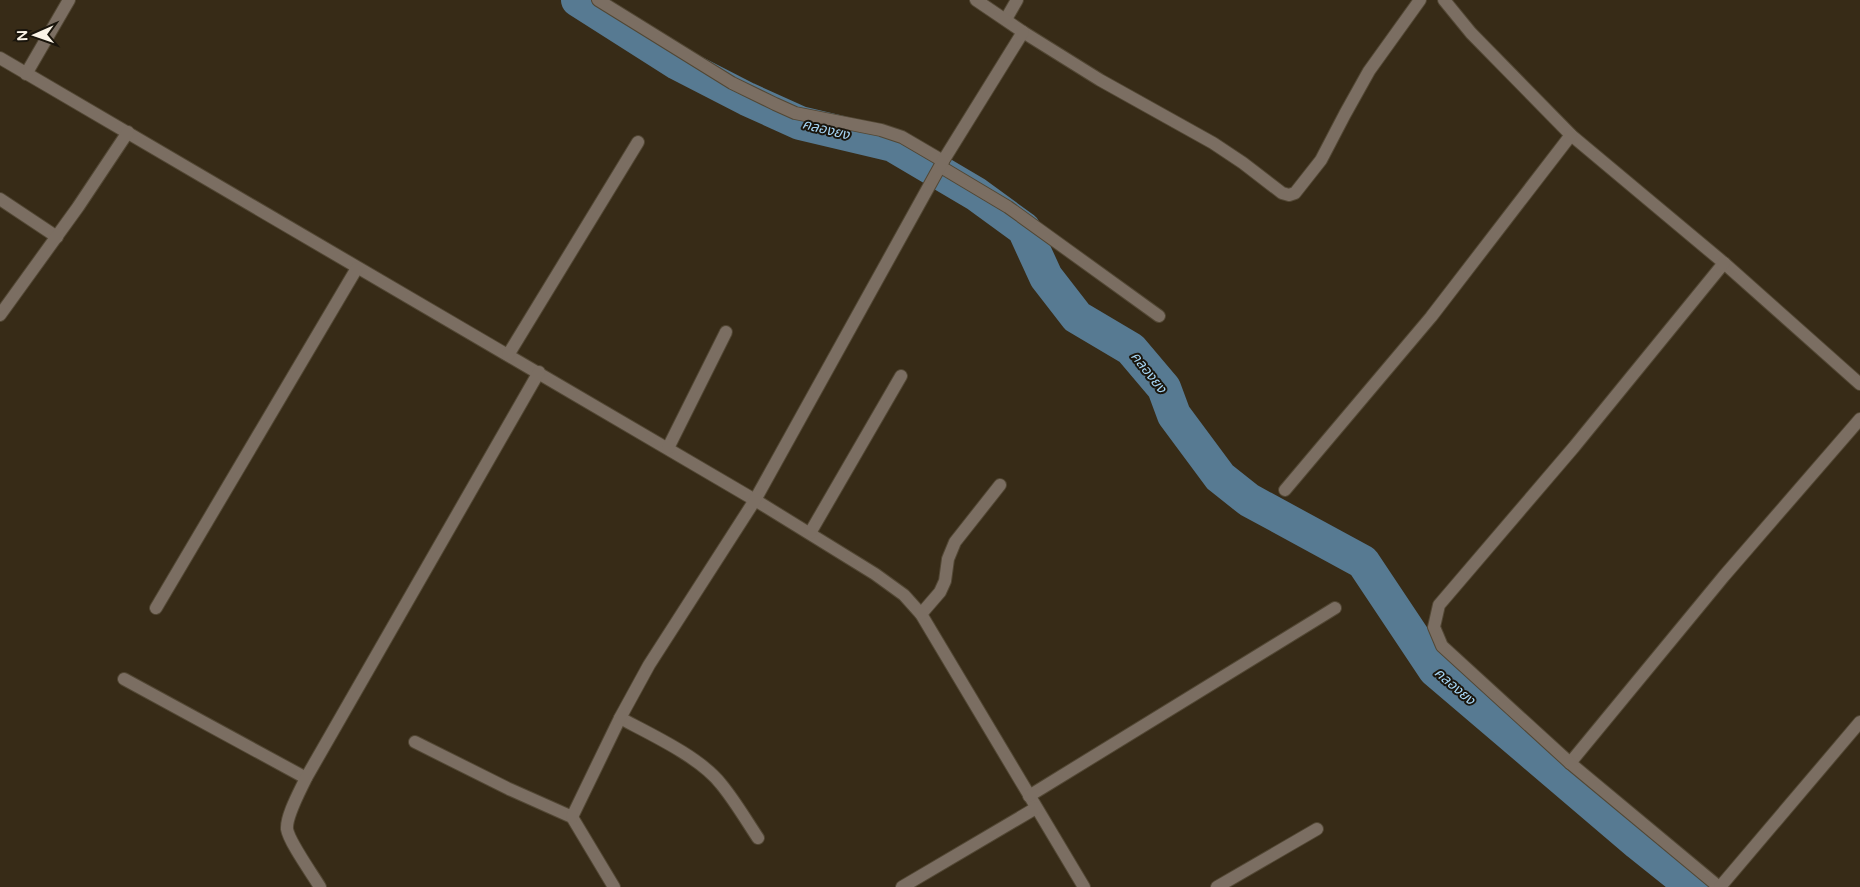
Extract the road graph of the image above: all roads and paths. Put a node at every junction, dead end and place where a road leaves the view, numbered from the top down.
1 (68, 0) edge
2 (598, 0) edge
3 (976, 0) edge
4 (1017, 0) edge
5 (1420, 0) edge
6 (1444, 0) edge
7 (1006, 19) junction
8 (1023, 32) junction
9 (0, 58) edge
10 (26, 74) junction
11 (128, 132) junction
12 (1571, 135) junction
13 (638, 142) dead end
14 (942, 164) junction
15 (0, 199) edge
16 (57, 236) junction
17 (1724, 263) junction
18 (358, 268) junction
19 (0, 315) edge
20 (1159, 316) dead end
21 (726, 332) dead end
22 (508, 355) junction
23 (539, 372) junction
24 (901, 376) dead end
25 (1860, 384) edge
26 (1860, 419) edge
27 (668, 448) junction
28 (1000, 485) dead end
29 (1285, 490) dead end
30 (754, 500) junction
31 (810, 533) junction
32 (156, 608) dead end
33 (1335, 608) dead end
34 (921, 614) junction
35 (124, 679) dead end
36 (620, 718) junction
37 (1860, 722) edge
38 (415, 742) dead end
39 (1570, 763) junction
40 (306, 778) junction
41 (1029, 796) junction
42 (1036, 808) junction
43 (572, 817) junction
44 (1317, 829) dead end
45 (758, 838) dead end
46 (320, 887) edge
47 (614, 887) edge
48 (902, 887) edge
49 (1084, 887) edge
50 (1217, 887) edge
51 (1720, 887) edge

1 - 10 street
2 - 14 street
3 - 7 street
4 - 7 street
5 - 8 street
6 - 12 street
7 - 8 street
8 - 14 street
9 - 10 street
10 - 11 street
11 - 16 street
11 - 18 street
12 - 17 street
12 - 29 street
13 - 22 street
14 - 20 street
14 - 30 street
15 - 16 street
16 - 19 street
17 - 25 street
17 - 39 street
18 - 22 street
18 - 32 street
21 - 27 street
22 - 23 street
23 - 27 street
23 - 40 street
24 - 31 street
26 - 39 street
27 - 30 street
28 - 34 street
30 - 31 street
30 - 36 street
31 - 34 street
33 - 41 street
34 - 41 street
35 - 40 street
36 - 43 street
36 - 45 street
37 - 51 street
38 - 43 street
39 - 51 street
40 - 46 street
41 - 42 street
42 - 48 street
42 - 49 street
43 - 47 street
44 - 50 street

